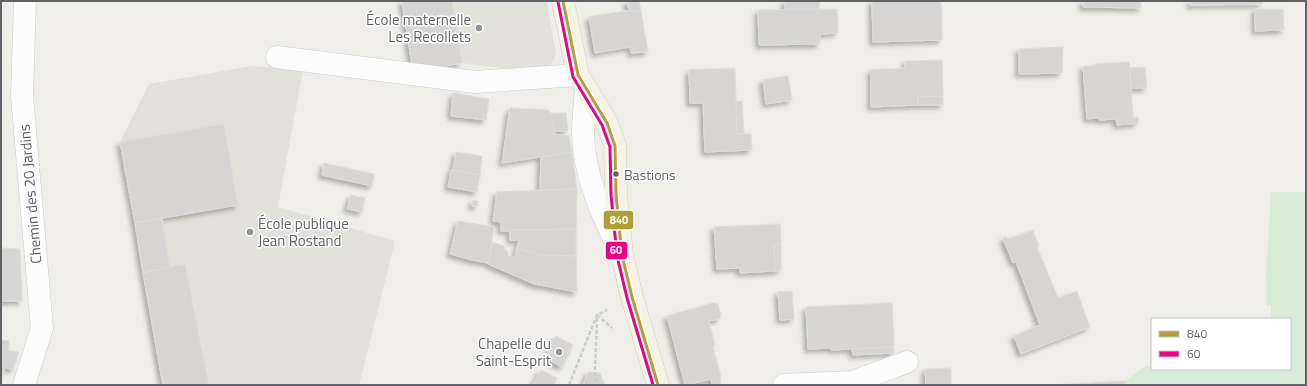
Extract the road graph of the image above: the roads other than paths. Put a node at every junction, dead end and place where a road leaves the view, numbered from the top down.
1 (25, 1) edge
2 (563, 1) edge
3 (277, 57) dead end
4 (582, 82) junction
5 (622, 255) junction
6 (907, 362) dead end
7 (24, 385) edge
8 (658, 385) edge
9 (784, 385) edge

1 - 7 street, Chemin des 20 Jardins
2 - 4 main road
3 - 4 street
4 - 5 street
4 - 5 main road
5 - 8 main road
6 - 9 street

